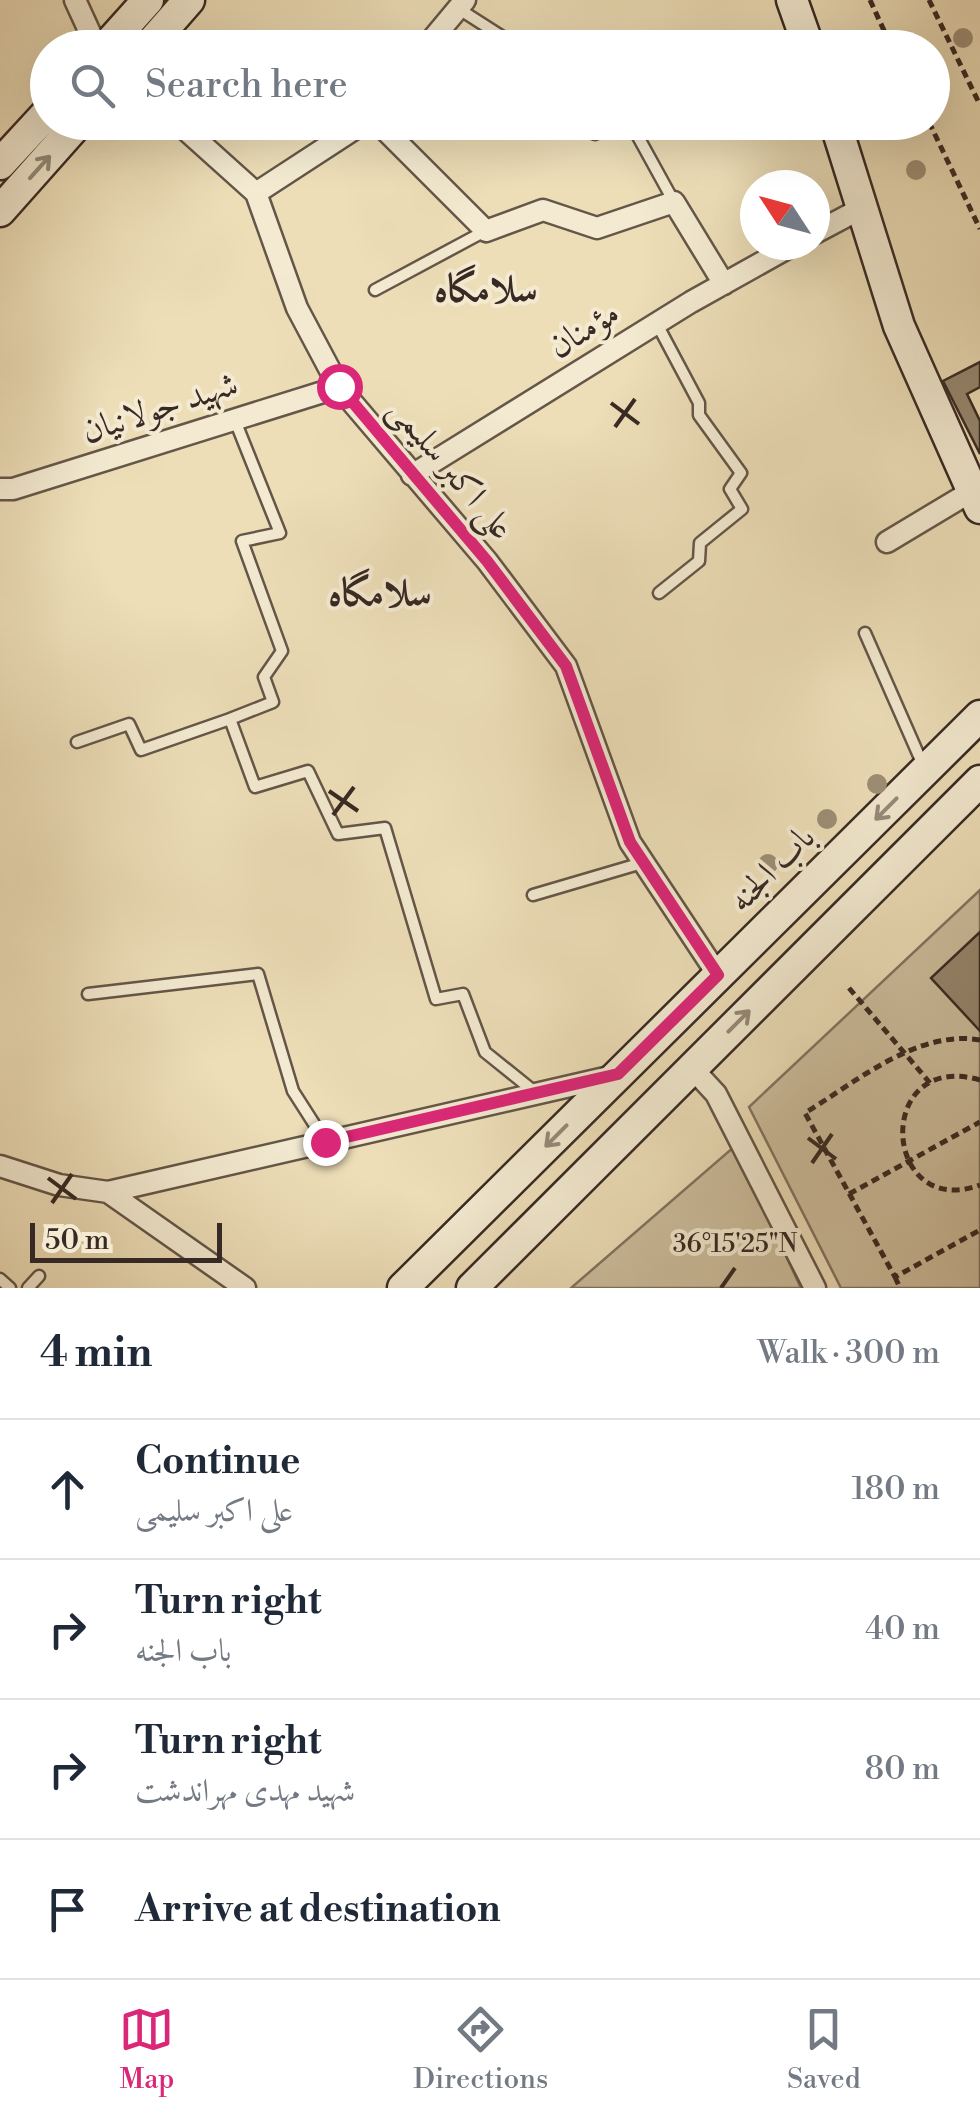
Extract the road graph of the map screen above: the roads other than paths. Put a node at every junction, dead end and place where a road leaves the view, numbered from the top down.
1 (75, 0) edge
2 (148, 0) edge
3 (189, 0) edge
4 (792, 0) edge
5 (462, 5) edge
6 (89, 30) edge
7 (121, 30) edge
8 (163, 30) edge
9 (440, 30) edge
10 (496, 30) edge
11 (803, 30) edge
12 (30, 132) edge
13 (63, 140) edge
14 (197, 140) edge
15 (337, 140) edge
16 (395, 140) edge
17 (640, 140) edge
18 (841, 140) edge
19 (0, 164) edge
20 (256, 193) junction
21 (674, 202) junction
22 (864, 207) junction
23 (0, 211) edge
24 (830, 225) edge
25 (486, 231) junction
26 (767, 260) edge
27 (724, 284) junction
28 (375, 290) dead end
29 (656, 323) junction
30 (339, 386) junction
31 (234, 417) junction
32 (412, 475) junction
33 (0, 489) edge
34 (976, 500) edge
35 (887, 542) dead end
36 (659, 592) dead end
37 (864, 633) dead end
38 (980, 716) edge
39 (230, 720) junction
40 (77, 742) dead end
41 (925, 770) junction
42 (980, 781) edge
43 (644, 862) junction
44 (533, 895) dead end
45 (718, 975) junction
46 (88, 994) dead end
47 (692, 1068) junction
48 (618, 1074) junction
49 (536, 1093) junction
50 (325, 1142) junction
51 (0, 1166) edge
52 (108, 1192) junction
53 (38, 1276) dead end
54 (0, 1279) edge
55 (10, 1288) edge
56 (28, 1288) edge
57 (245, 1288) edge
58 (403, 1288) edge
59 (472, 1288) edge
60 (815, 1288) edge

1 - 6 street
2 - 7 street
3 - 8 street
4 - 11 street
5 - 9 street
5 - 10 lane
12 - 19 street
23 -> 13 street
14 - 20 street, علی اکبر سلیمی
15 - 20 street
16 - 25 street
17 - 21 lane
18 - 22 street
20 - 30 street, علی اکبر سلیمی
21 - 25 street
21 - 27 street
22 - 24 street
22 - 34 street
25 - 28 lane
26 - 27 street, مؤمنان
27 - 29 street, مؤمنان
29 - 32 street, مؤمنان
29 - 36 lane
30 - 31 street, شهید جولانیان
30 - 32 street, علی اکبر سلیمی
31 - 33 street, شهید جولانیان
31 - 39 lane
32 - 43 street, علی اکبر سلیمی
34 - 35 street
37 - 41 lane
38 - 41 street, باب الجنه
39 - 40 lane
39 - 49 lane
41 -> 45 street, باب الجنه
47 -> 42 street
43 - 44 lane
43 - 45 street, علی اکبر سلیمی
45 - 48 street, باب الجنه
46 - 50 lane
47 - 59 street
47 - 60 street
48 - 49 street
48 -> 58 street, باب الجنه
49 - 50 street
50 - 52 street
51 - 52 street
52 - 57 street
53 - 56 lane
54 - 55 lane

